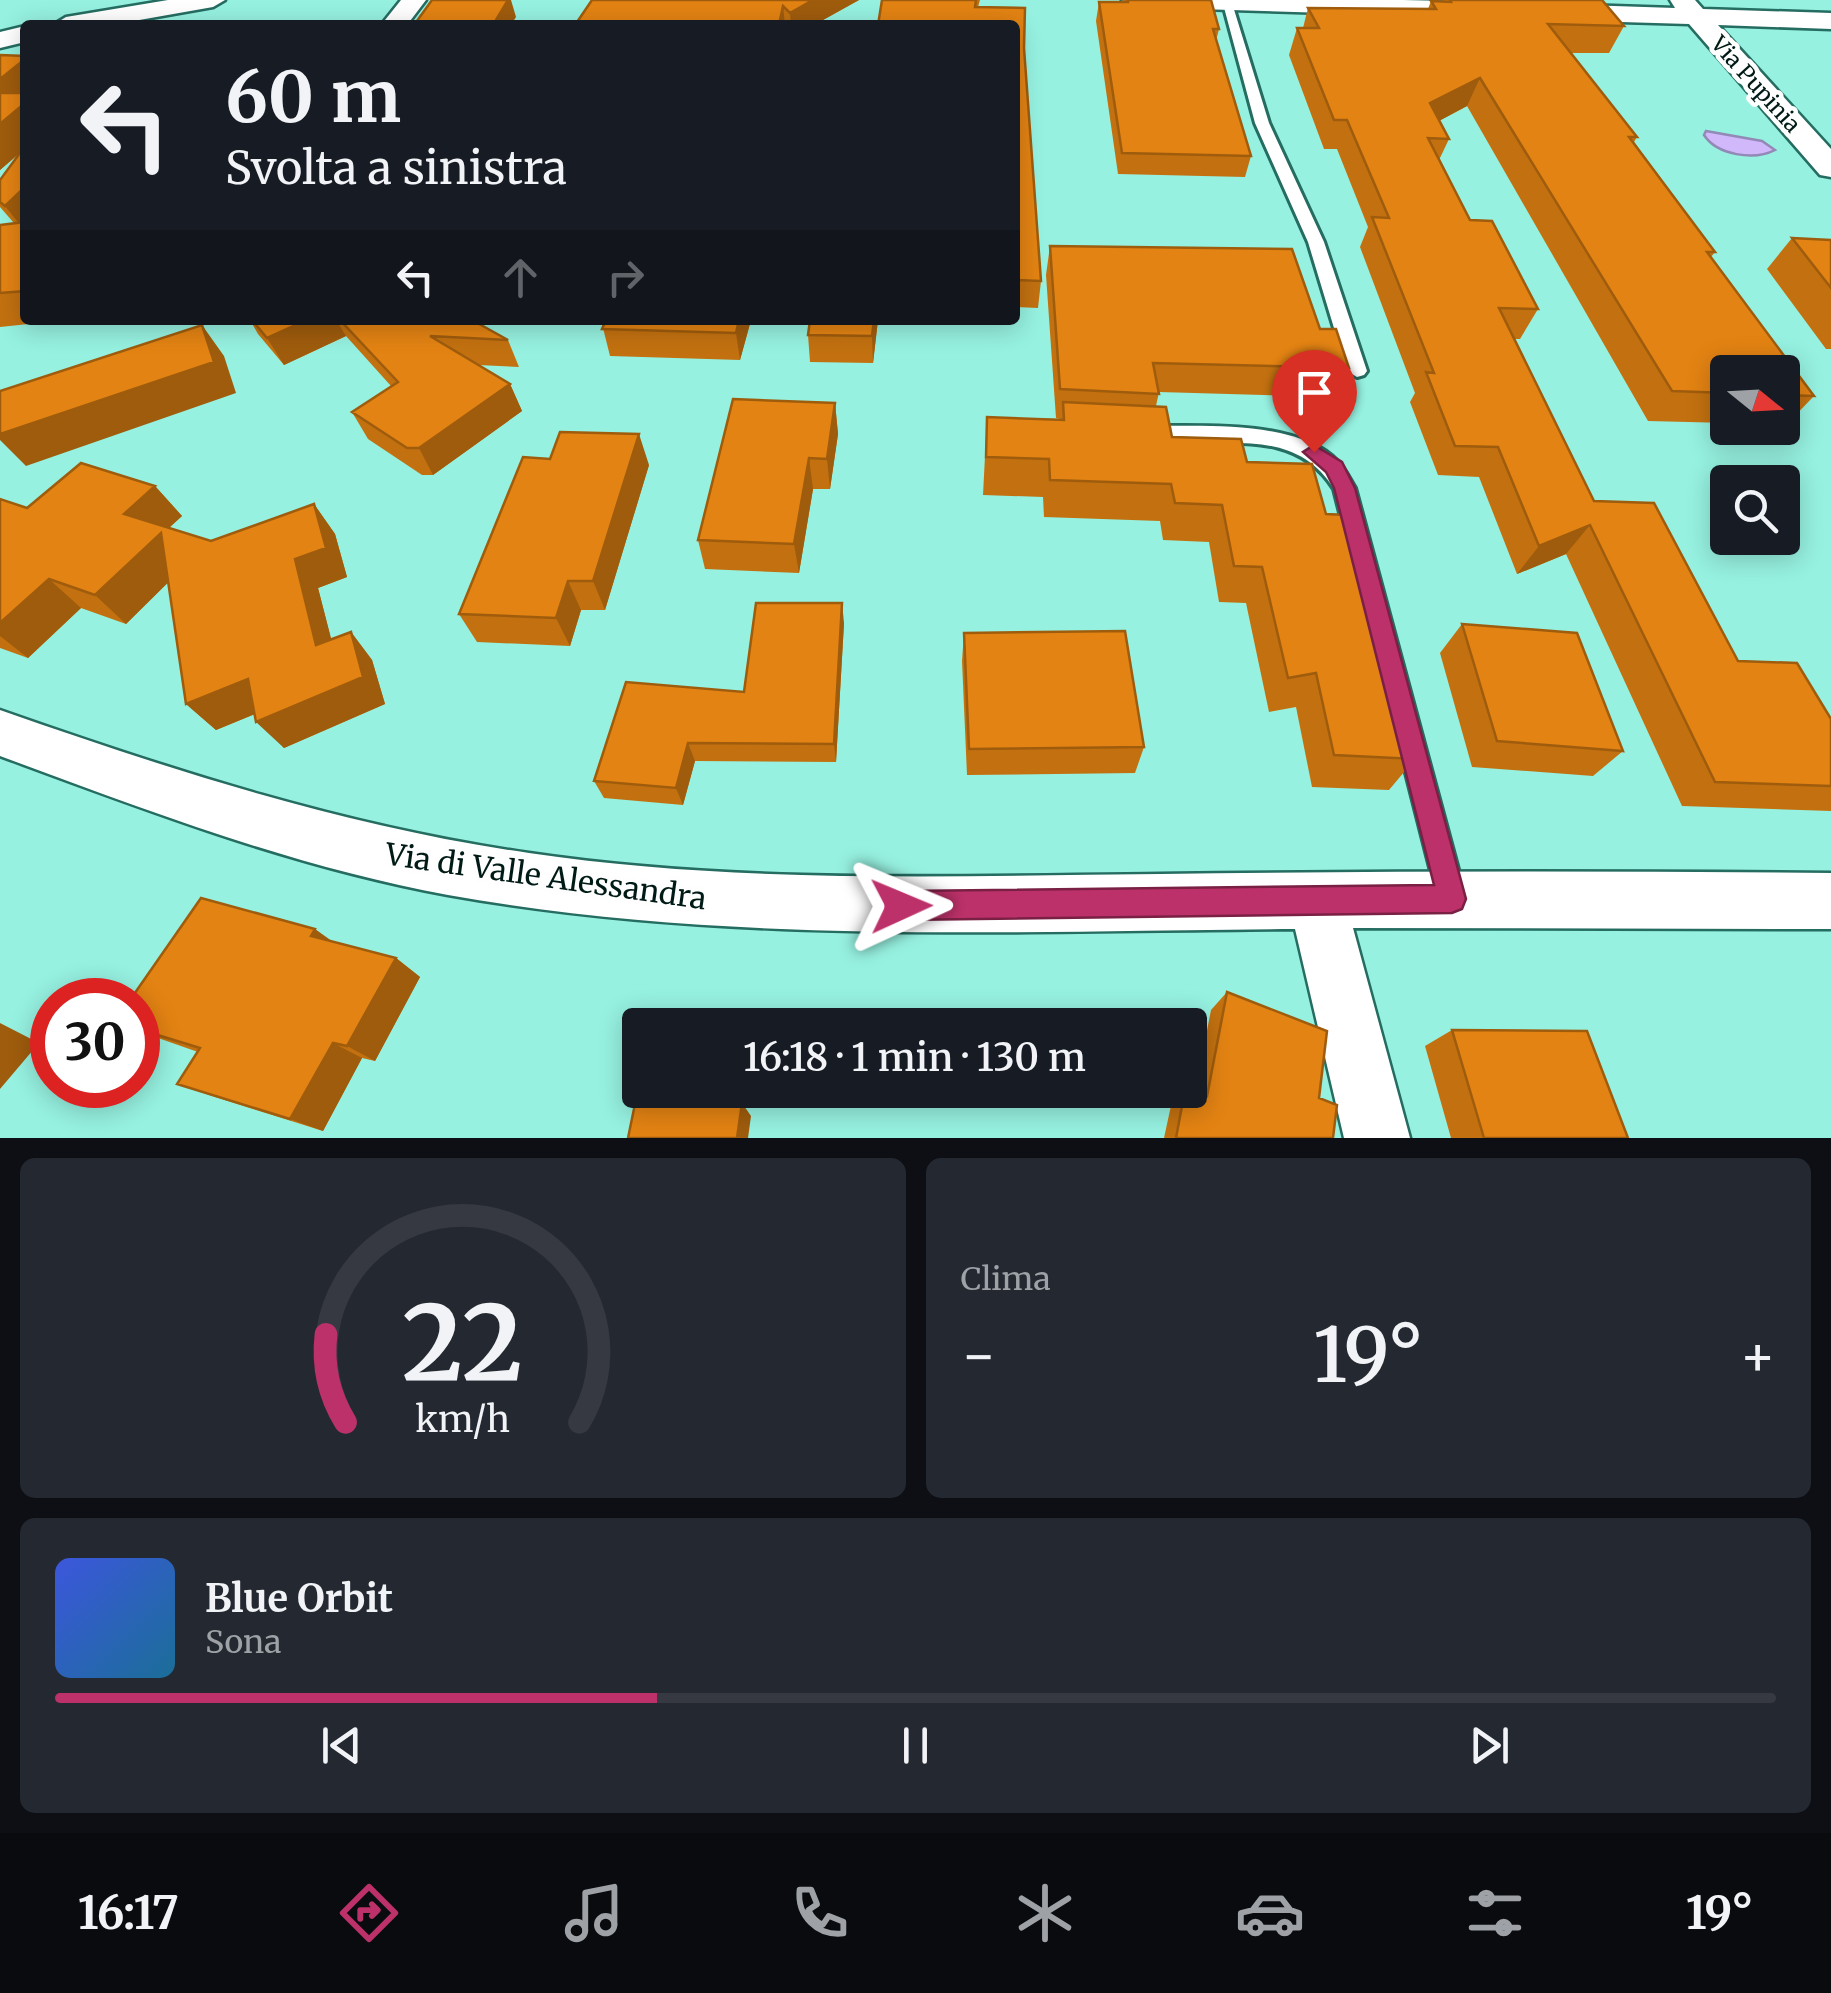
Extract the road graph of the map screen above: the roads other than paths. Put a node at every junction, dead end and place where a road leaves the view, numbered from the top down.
1 (213, 0) edge
2 (414, 0) edge
3 (1134, 0) edge
4 (1226, 3) junction
5 (133, 6) edge
6 (1688, 8) edge
7 (84, 20) edge
8 (398, 20) edge
9 (1831, 20) edge
10 (1831, 168) edge
11 (1357, 371) dead end
12 (1110, 431) edge
13 (0, 733) edge
14 (1452, 899) junction
15 (1317, 900) junction
16 (1831, 900) edge
17 (1377, 1138) edge

1 - 5 street
2 - 8 street
3 - 4 street
4 - 6 street
4 - 11 lane
5 - 7 street
6 - 9 street
6 - 10 street, Via Pupinia
12 - 14 lane
13 - 15 street, Via di Valle Alessandra
14 - 15 street, Via di Valle Alessandra
14 - 16 street, Via di Valle Alessandra
15 - 17 street

